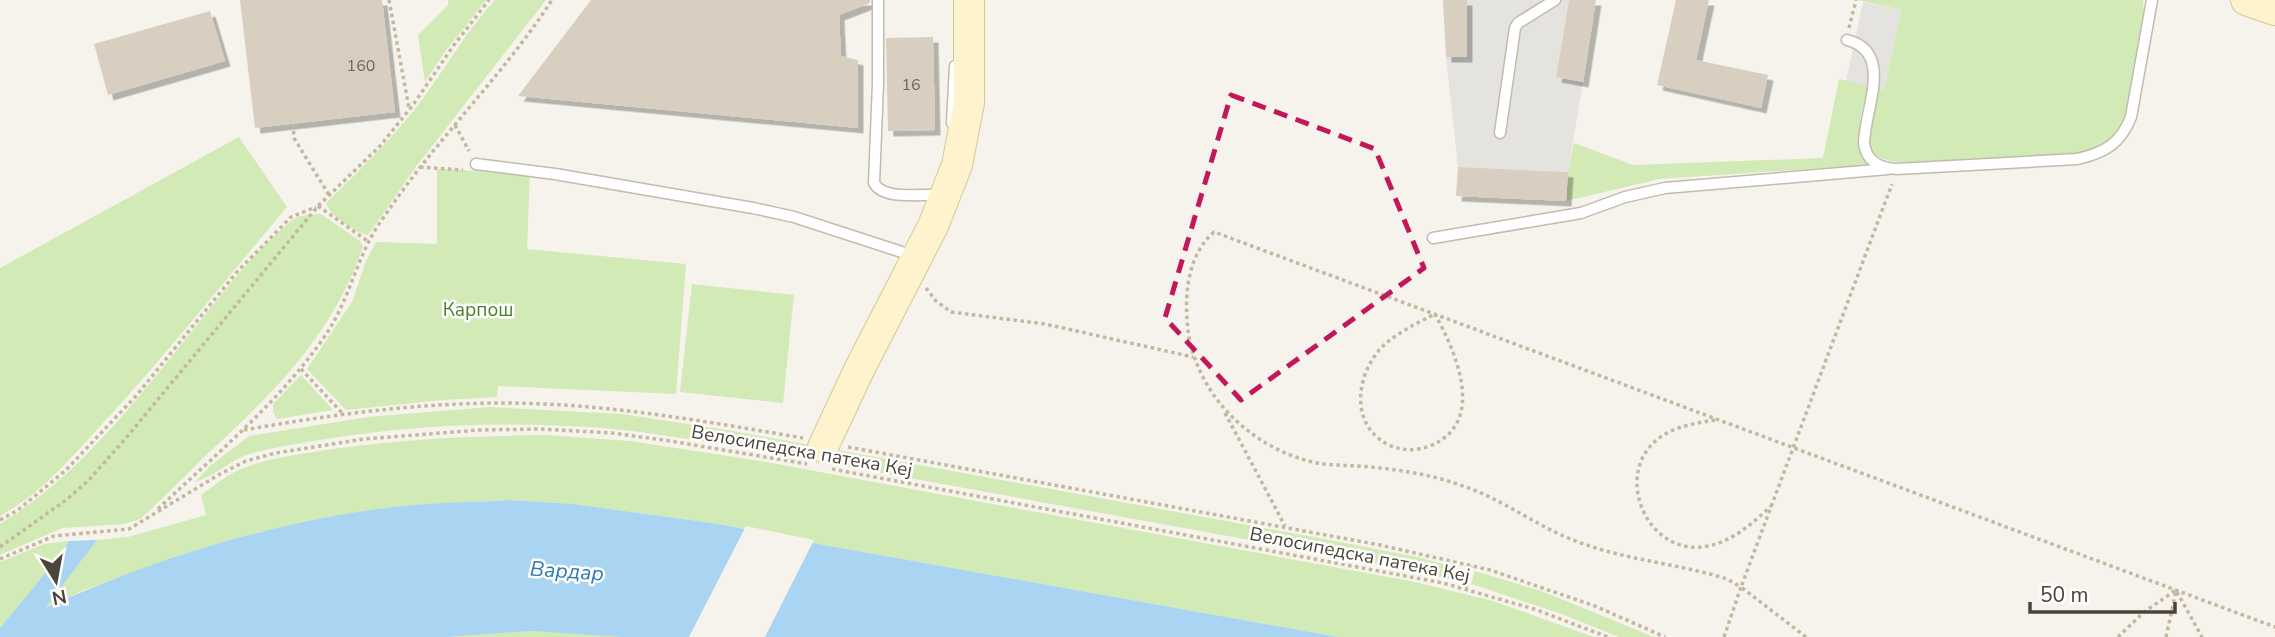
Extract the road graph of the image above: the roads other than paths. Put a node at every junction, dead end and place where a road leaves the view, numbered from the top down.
1 (878, 0) edge
2 (970, 0) edge
3 (1555, 0) edge
4 (2152, 0) edge
5 (2246, 0) edge
6 (2275, 10) edge
7 (1847, 40) road end
8 (956, 49) dead end
9 (1500, 133) dead end
10 (476, 164) road end
11 (1897, 169) junction
12 (1433, 238) dead end
13 (911, 268) junction
14 (823, 456) road end

1 - 8 lane
2 - 13 street
3 - 9 lane
4 - 11 lane
5 - 6 street
7 - 11 lane
10 - 13 lane
11 - 12 lane
13 - 14 street

